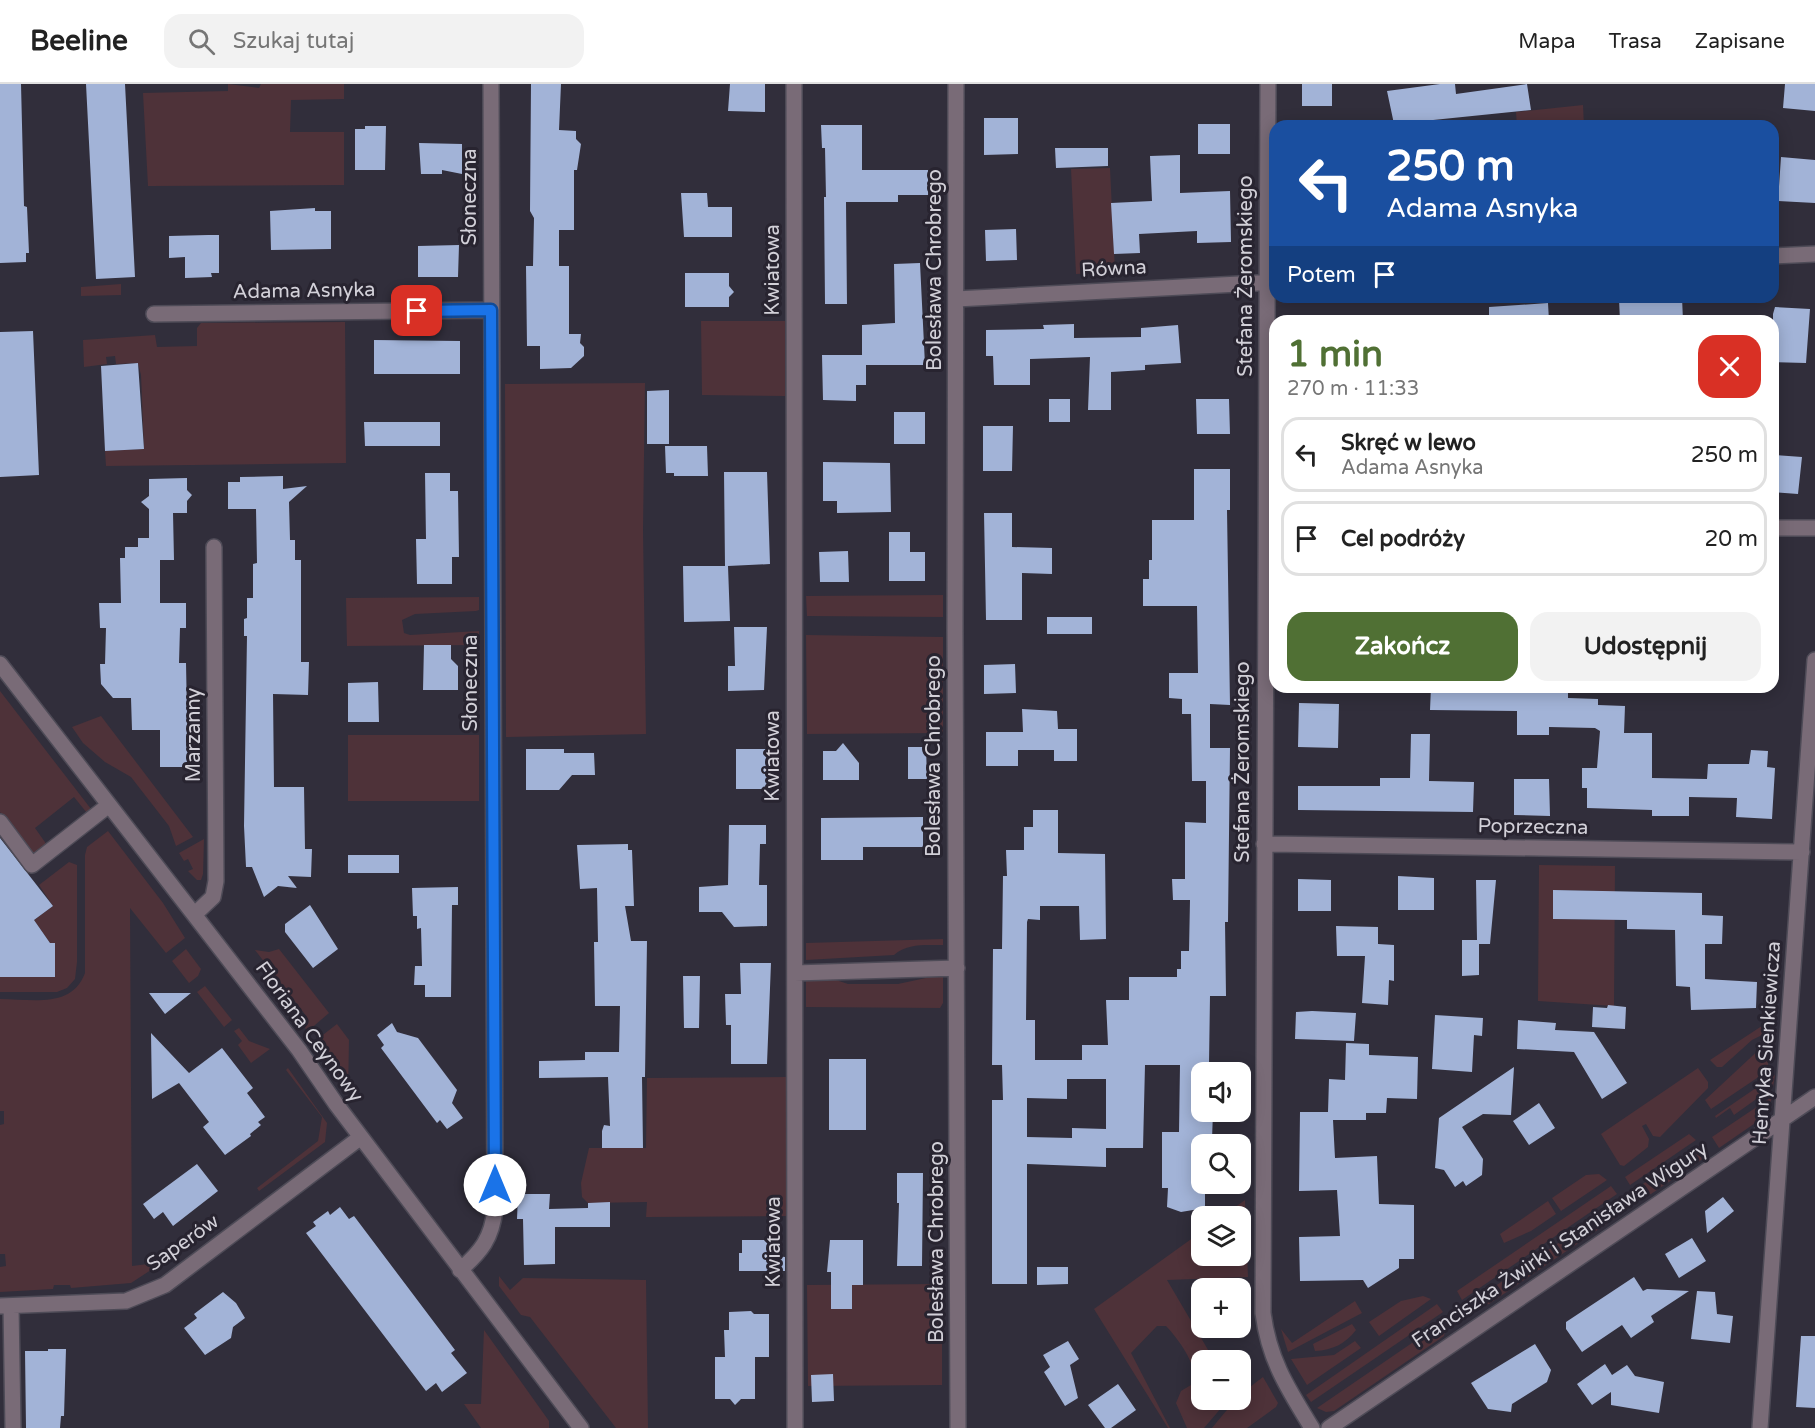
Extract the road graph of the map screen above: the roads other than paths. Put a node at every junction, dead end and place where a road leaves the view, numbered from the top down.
1 (491, 84) edge
2 (794, 84) edge
3 (956, 84) edge
4 (1268, 84) edge
5 (1269, 150) edge
6 (1815, 254) edge
7 (1779, 256) edge
8 (1269, 282) edge
9 (956, 299) junction
10 (491, 310) junction
11 (154, 314) dead end
12 (1779, 528) edge
13 (1815, 528) edge
14 (214, 547) dead end
15 (1269, 573) edge
16 (1815, 660) edge
17 (0, 664) edge
18 (109, 805) junction
19 (0, 822) edge
20 (1264, 844) junction
21 (1802, 852) junction
22 (195, 914) junction
23 (957, 968) junction
24 (795, 973) junction
25 (1815, 1097) edge
26 (1784, 1118) junction
27 (361, 1137) junction
28 (460, 1270) junction
29 (5, 1306) edge
30 (576, 1426) edge
31 (13, 1428) edge
32 (795, 1428) edge
33 (958, 1428) edge
34 (1312, 1428) edge
35 (1329, 1428) edge
36 (1760, 1428) edge

1 - 10 street, Słoneczna
2 - 24 street, Kwiatowa
3 - 9 street, Bolesława Chrobrego
4 - 5 street, Stefana Żeromskiego
6 - 7 street
8 - 9 street, Równa
9 - 23 street, Bolesława Chrobrego
10 - 11 street, Adama Asnyka
10 - 28 street, Słoneczna
12 - 13 street
14 - 22 street, Marzanny
15 - 20 street, Stefana Żeromskiego
16 - 21 street, Henryka Sienkiewicza
17 - 18 street, Floriana Ceynowy
18 - 19 street
18 - 22 street, Floriana Ceynowy
20 - 21 street, Poprzeczna
20 - 34 street, Stefana Żeromskiego
21 - 26 street, Henryka Sienkiewicza
22 - 27 street, Floriana Ceynowy
23 - 24 street
23 - 33 street, Bolesława Chrobrego
24 - 32 street, Kwiatowa
25 - 26 street, Franciszka Żwirki i Stanisława Wigury
26 - 35 street, Franciszka Żwirki i Stanisława Wigury
26 - 36 street, Henryka Sienkiewicza
27 - 28 street, Floriana Ceynowy
27 - 29 street, Saperów
28 - 30 street, Floriana Ceynowy
29 - 31 street

